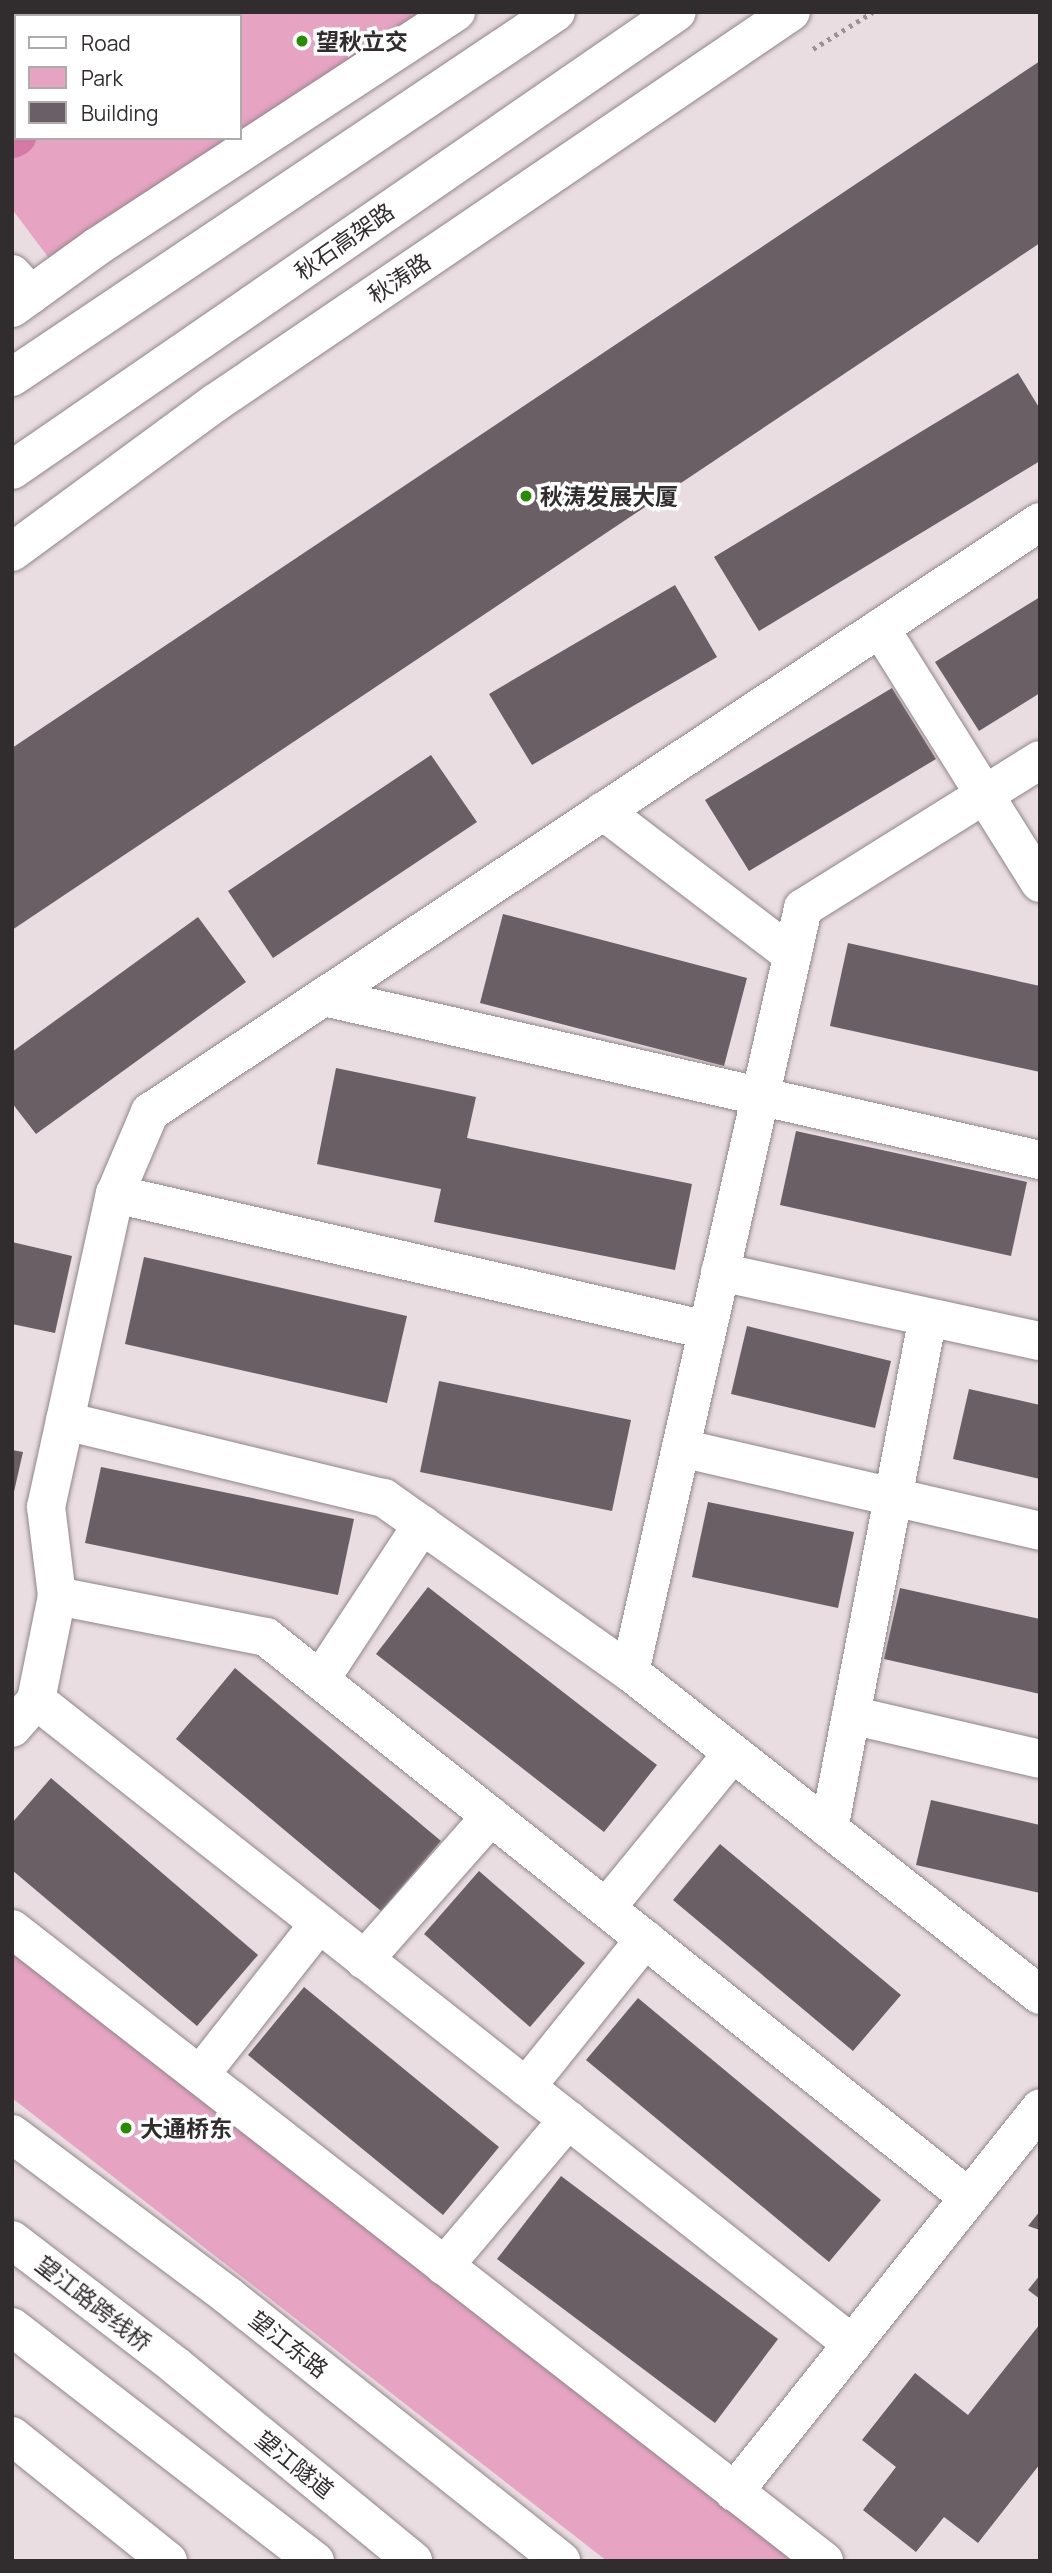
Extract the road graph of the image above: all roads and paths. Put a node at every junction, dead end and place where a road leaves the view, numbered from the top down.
1 (456, 12) edge
2 (556, 12) edge
3 (677, 12) edge
4 (791, 12) edge
5 (18, 292) edge
6 (12, 377) edge
7 (12, 470) edge
8 (1040, 522) edge
9 (12, 552) edge
10 (880, 628) junction
11 (1040, 760) edge
12 (987, 793) junction
13 (603, 811) junction
14 (1040, 883) edge
15 (792, 955) junction
16 (324, 997) junction
17 (760, 1095) junction
18 (1040, 1160) edge
19 (115, 1194) junction
20 (720, 1272) junction
21 (928, 1317) junction
22 (707, 1330) junction
23 (1040, 1341) edge
24 (65, 1421) junction
25 (681, 1448) junction
26 (892, 1497) junction
27 (422, 1525) junction
28 (1040, 1531) edge
29 (57, 1596) junction
30 (630, 1672) junction
31 (320, 1680) junction
32 (24, 1714) edge
33 (850, 1715) junction
34 (733, 1753) junction
35 (1040, 1759) edge
36 (491, 1816) junction
37 (829, 1829) junction
38 (606, 1908) junction
39 (319, 1924) junction
40 (12, 1930) edge
41 (645, 1939) junction
42 (365, 1960) junction
43 (1040, 1995) edge
44 (200, 2075) junction
45 (526, 2087) junction
46 (1040, 2108) edge
47 (568, 2120) junction
48 (12, 2134) edge
49 (968, 2197) junction
50 (12, 2240) edge
51 (444, 2266) junction
52 (12, 2327) edge
53 (852, 2344) junction
54 (176, 2366) joint
55 (12, 2437) edge
56 (162, 2444) junction
57 (734, 2491) junction
58 (169, 2561) edge
59 (270, 2561) edge
60 (314, 2561) edge
61 (413, 2561) edge
62 (561, 2561) edge
63 (824, 2561) edge

1 - 5 main road
2 - 6 main road
3 - 7 main road, 秋石高架路
4 - 9 main road, 秋涛路
8 - 10 main road
10 - 12 main road
10 - 13 main road
11 - 12 main road
12 - 14 main road
12 - 15 main road
13 - 15 main road
13 - 16 main road
15 - 17 main road
16 - 17 main road
16 - 19 main road
17 - 18 main road
17 - 20 main road
19 - 22 main road
19 - 24 main road
20 - 21 main road
20 - 22 main road
21 - 23 main road
21 - 26 main road
22 - 25 main road
24 - 27 main road
24 - 29 main road
25 - 26 main road
25 - 30 main road
26 - 28 main road
26 - 33 main road
27 - 30 main road
27 - 31 main road
29 - 31 main road
29 - 32 main road
30 - 34 main road
31 - 36 main road
32 - 39 main road
33 - 35 main road
33 - 37 main road
34 - 37 main road
34 - 38 main road
36 - 38 main road
36 - 42 main road
37 - 43 main road
38 - 41 main road
39 - 42 main road
39 - 44 main road
40 - 44 main road
41 - 45 main road
41 - 49 main road
42 - 45 main road
44 - 51 main road
45 - 47 main road
46 - 49 main road
47 - 51 main road
47 - 53 main road
48 - 62 main road, 望江东路
49 - 53 main road
50 - 54 main road, 望江路跨线桥
51 - 57 main road
52 - 56 main road
53 - 57 main road
54 - 61 main road, 望江隧道
55 - 58 main road
56 - 59 main road
56 - 60 main road
57 - 63 main road

